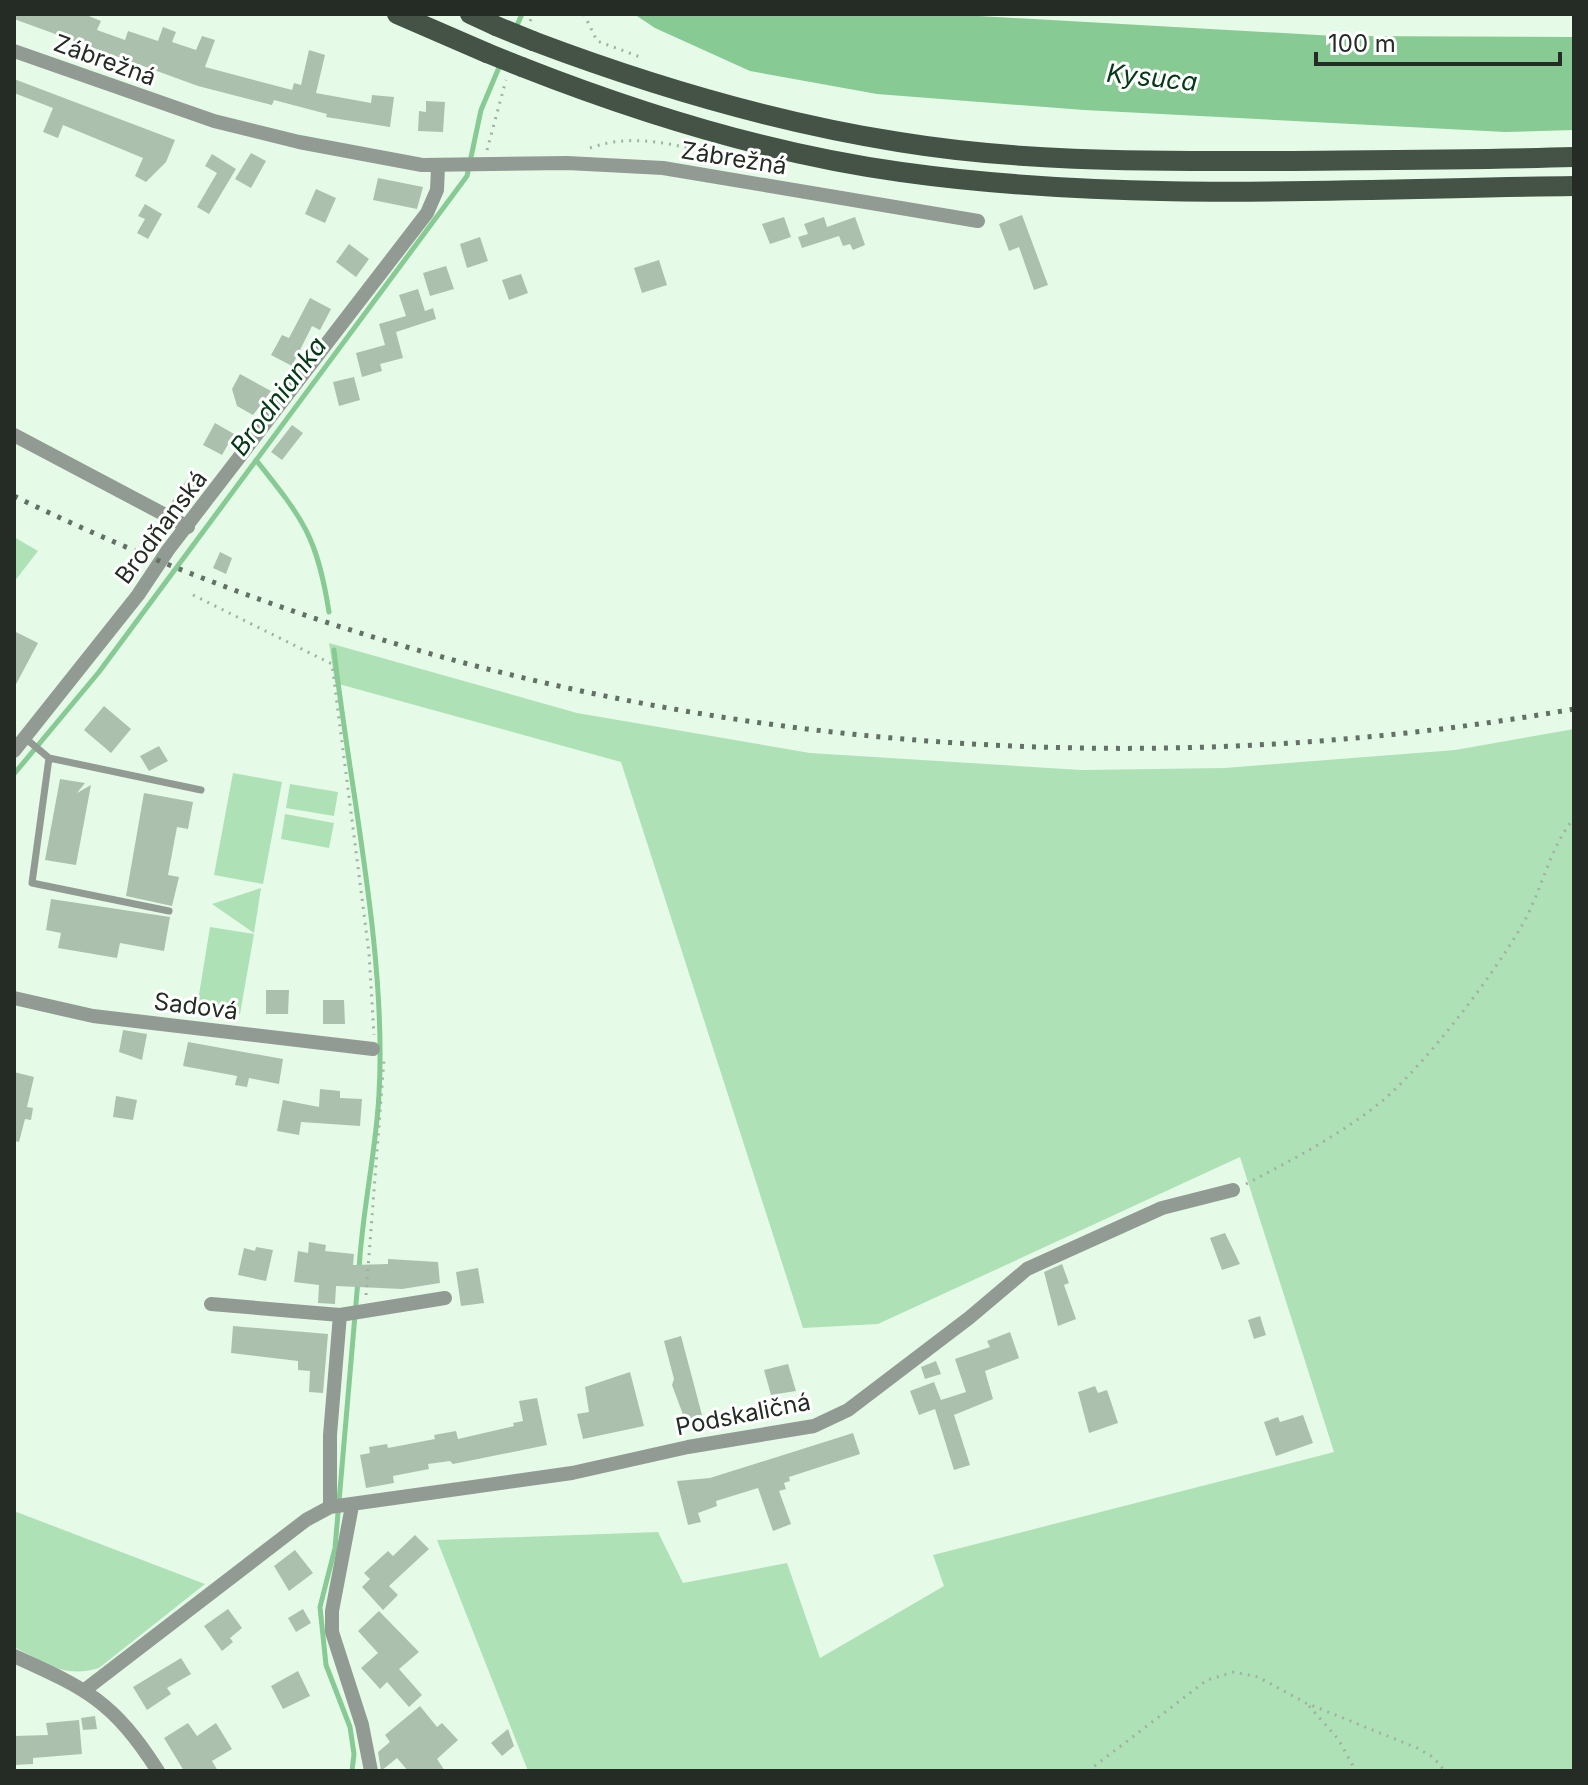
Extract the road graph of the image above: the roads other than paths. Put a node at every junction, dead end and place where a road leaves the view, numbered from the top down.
1 (397, 14) edge
2 (470, 14) edge
3 (14, 51) edge
4 (1574, 157) edge
5 (438, 167) junction
6 (1574, 186) edge
7 (978, 221) dead end
8 (14, 435) edge
9 (188, 527) junction
10 (28, 740) junction
11 (14, 751) edge
12 (49, 758) junction
13 (201, 790) dead end
14 (169, 911) dead end
15 (14, 998) edge
16 (377, 1053) road end
17 (1233, 1190) road end
18 (445, 1298) dead end
19 (211, 1304) dead end
20 (355, 1313) junction
21 (340, 1506) junction
22 (14, 1656) edge
23 (86, 1689) junction
24 (158, 1771) edge
25 (371, 1771) edge

1 - 6 main road, bridge
2 - 4 main road, bridge
3 - 5 street, Zábrežná
5 - 7 street, Zábrežná
5 - 9 street, Brodňanská
8 - 9 street
9 - 10 street, Brodňanská
10 - 11 street, Brodňanská
10 - 12 lane
12 - 13 lane
12 - 14 lane
15 - 16 street, Sadová
17 - 21 street, Podskaličná
18 - 20 street
19 - 20 street
20 - 21 street
21 - 23 street, Podskaličná
21 - 25 street
22 - 23 street
23 - 24 street

